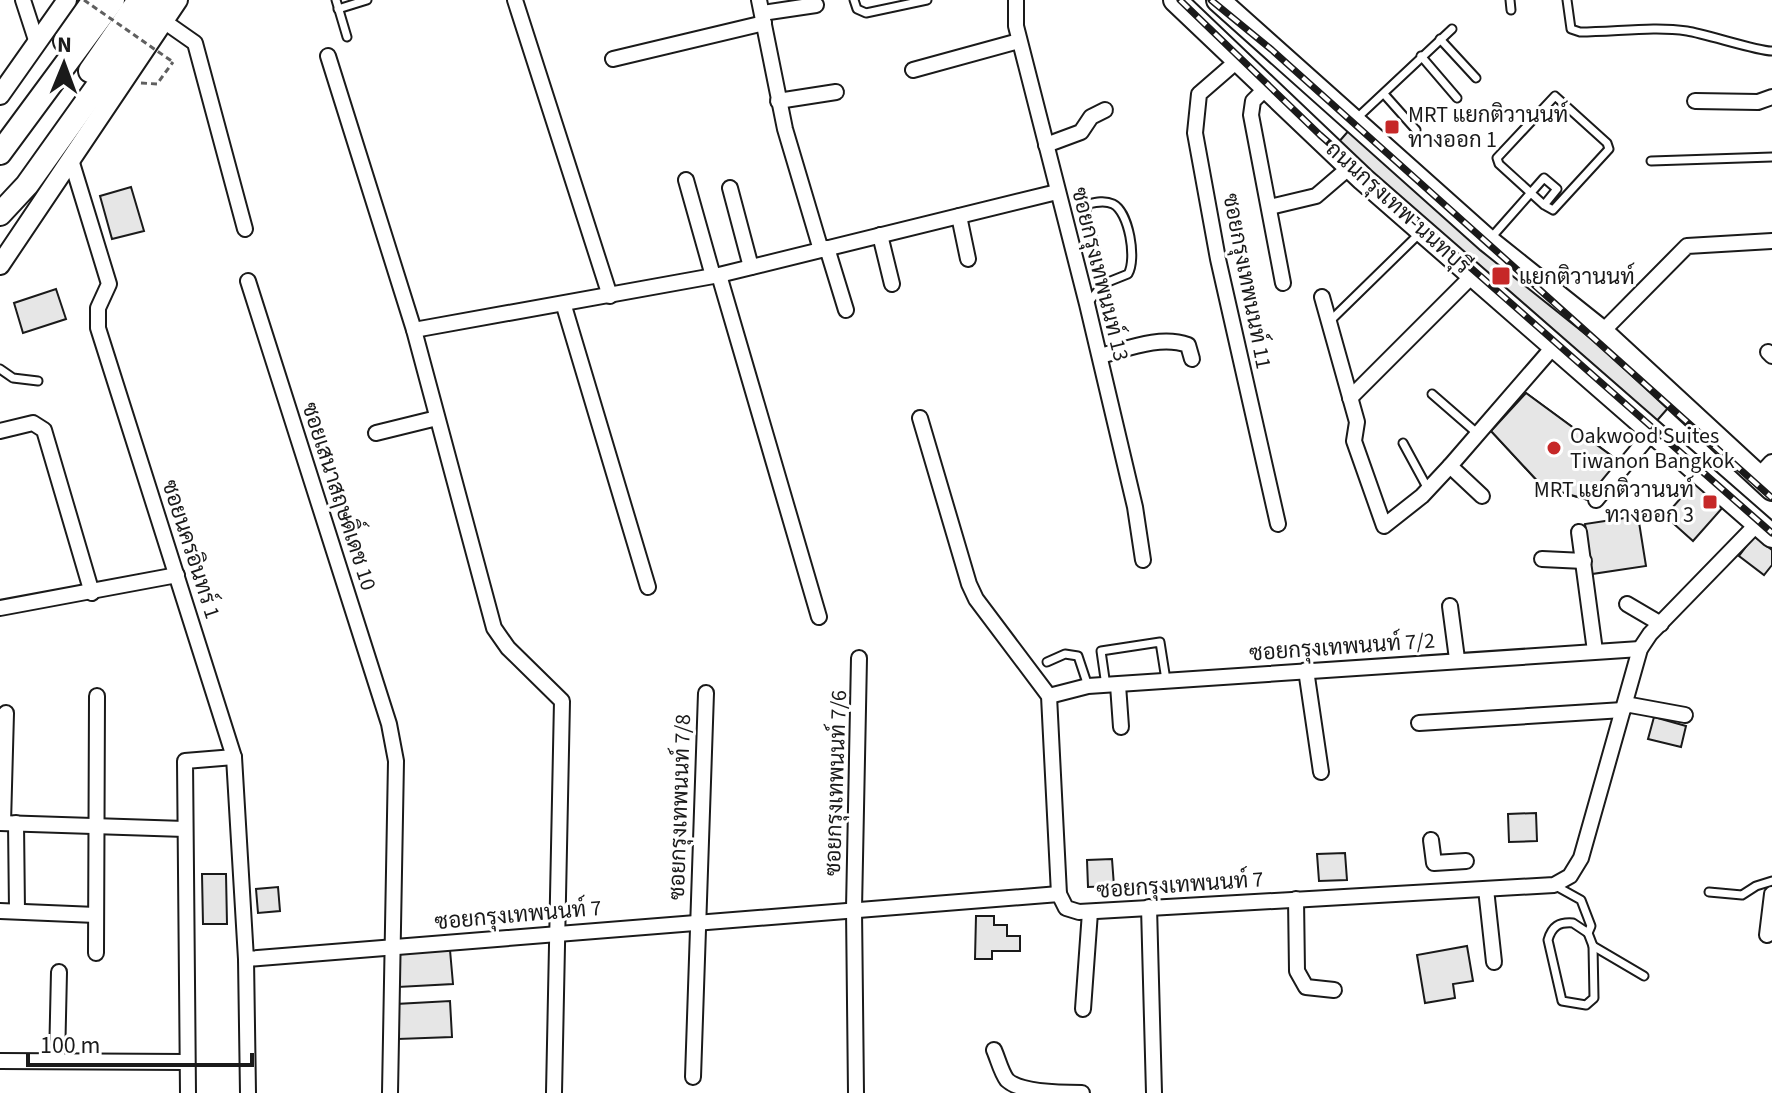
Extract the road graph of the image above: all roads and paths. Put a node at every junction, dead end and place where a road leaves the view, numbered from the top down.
1 (23, 0) edge
2 (67, 0) edge
3 (84, 0) edge
4 (94, 0) edge
5 (113, 0) edge
6 (139, 0) edge
7 (178, 0) edge
8 (367, 0) edge
9 (515, 0) edge
10 (854, 0) edge
11 (927, 0) edge
12 (1016, 0) edge
13 (1175, 0) edge
14 (1218, 0) edge
15 (1510, 0) edge
16 (1567, 0) edge
17 (337, 4) edge
18 (816, 5) dead end
19 (1511, 10) dead end
20 (162, 11) edge
21 (762, 12) edge
22 (1452, 29) dead end
23 (347, 37) dead end
24 (1440, 39) junction
25 (36, 40) junction
26 (1019, 41) junction
27 (1772, 51) edge
28 (328, 56) dead end
29 (1421, 56) junction
30 (613, 59) dead end
31 (1237, 61) junction
32 (913, 70) dead end
33 (1476, 78) dead end
34 (122, 82) junction
35 (1267, 87) junction
36 (836, 92) dead end
37 (1384, 94) junction
38 (0, 95) edge
39 (1772, 97) edge
40 (1457, 98) dead end
41 (778, 101) junction
42 (1695, 101) dead end
43 (1105, 110) dead end
44 (1354, 120) junction
45 (1416, 130) dead end
46 (0, 143) edge
47 (1046, 145) junction
48 (0, 153) edge
49 (1772, 157) edge
50 (1651, 161) dead end
51 (72, 163) junction
52 (1351, 166) junction
53 (686, 180) dead end
54 (730, 188) dead end
55 (1057, 192) junction
56 (1531, 193) junction
57 (1544, 205) junction
58 (1270, 207) junction
59 (0, 212) edge
60 (959, 216) junction
61 (245, 229) dead end
62 (1423, 230) junction
63 (880, 235) junction
64 (1488, 241) junction
65 (1772, 241) edge
66 (824, 249) junction
67 (968, 259) dead end
68 (0, 265) edge
69 (751, 267) junction
70 (1474, 274) junction
71 (716, 276) junction
72 (248, 281) dead end
73 (1283, 283) dead end
74 (892, 284) dead end
75 (1103, 284) junction
76 (610, 296) junction
77 (1322, 297) dead end
78 (1087, 304) junction
79 (564, 306) junction
80 (846, 310) dead end
81 (1330, 321) junction
82 (414, 330) junction
83 (1602, 332) junction
84 (1554, 346) junction
85 (1100, 356) junction
86 (1192, 359) dead end
87 (0, 369) edge
88 (38, 381) dead end
89 (1432, 394) dead end
90 (1350, 398) junction
91 (437, 418) junction
92 (920, 418) dead end
93 (0, 431) edge
94 (1653, 431) junction
95 (376, 433) dead end
96 (1478, 434) junction
97 (1403, 443) dead end
98 (1450, 466) junction
99 (1767, 477) edge
100 (1428, 489) junction
101 (1482, 496) dead end
102 (1596, 500) dead end
103 (1278, 524) dead end
104 (1765, 530) edge
105 (1579, 532) dead end
106 (1542, 559) dead end
107 (1143, 560) dead end
108 (1584, 561) junction
109 (177, 575) junction
110 (648, 587) dead end
111 (92, 593) junction
112 (1627, 604) dead end
113 (1450, 606) dead end
114 (0, 608) edge
115 (819, 617) dead end
116 (1661, 624) junction
117 (1640, 649) junction
118 (1595, 651) junction
119 (859, 658) dead end
120 (1457, 659) junction
121 (1047, 662) dead end
122 (1306, 670) junction
123 (1166, 682) junction
124 (1112, 685) junction
125 (1088, 686) junction
126 (706, 693) dead end
127 (97, 696) dead end
128 (1049, 696) junction
129 (1624, 707) junction
130 (6, 713) dead end
131 (1685, 715) dead end
132 (1419, 723) dead end
133 (1121, 727) dead end
134 (234, 757) junction
135 (1321, 772) dead end
136 (6, 823) edge
137 (96, 827) junction
138 (185, 829) junction
139 (1431, 840) dead end
140 (1466, 861) dead end
141 (1434, 863) junction
142 (1772, 881) edge
143 (1554, 885) junction
144 (1486, 889) junction
145 (1437, 891) junction
146 (1709, 892) dead end
147 (1059, 894) junction
148 (1772, 894) edge
149 (1296, 899) junction
150 (1149, 907) junction
151 (854, 909) junction
152 (0, 911) edge
153 (17, 911) junction
154 (1090, 912) junction
155 (96, 915) junction
156 (696, 923) junction
157 (557, 932) junction
158 (1588, 933) junction
159 (1767, 935) dead end
160 (1593, 946) junction
161 (390, 947) junction
162 (96, 953) dead end
163 (246, 959) junction
164 (1494, 962) dead end
165 (59, 972) dead end
166 (1644, 976) dead end
167 (1334, 990) dead end
168 (1083, 1009) dead end
169 (994, 1050) dead end
170 (0, 1061) edge
171 (57, 1061) junction
172 (186, 1062) junction
173 (693, 1077) dead end
174 (188, 1093) edge
175 (248, 1093) edge
176 (390, 1093) edge
177 (554, 1093) edge
178 (856, 1093) edge
179 (1082, 1093) edge
180 (1154, 1093) edge

1 - 25 street
2 - 25 main road
3 - 34 path, bridge
4 - 46 main road
5 - 48 main road
6 - 59 main road
7 - 20 main road
8 - 17 lane
9 - 76 street
10 - 11 lane
12 - 26 street, ซอยกรุงเทพนนท์ 13
13 - 31 main road, ถนนกรุงเทพ-นนทบุรี
14 - 44 main road, ถนนกรุงเทพ-นนทบุรี
15 - 19 lane
16 - 27 lane
17 - 23 lane
18 - 21 street
20 - 34 main road
20 - 59 main road
20 - 61 street
21 - 30 street
21 - 41 street
22 - 24 lane
24 - 29 lane
24 - 33 lane
25 - 38 main road
26 - 32 street
26 - 47 street, ซอยกรุงเทพนนท์ 13
28 - 82 street
29 - 37 lane
29 - 40 lane
31 - 35 main road, ถนนกรุงเทพ-นนทบุรี
31 - 103 street, ซอยกรุงเทพนนท์ 11
34 - 51 main road
35 - 52 main road, ถนนกรุงเทพ-นนทบุรี
35 - 58 street
36 - 41 street
37 - 44 lane
37 - 45 lane
39 - 42 street
41 - 66 street
43 - 47 street
44 - 64 main road, ถนนกรุงเทพ-นนทบุรี
47 - 55 street, ซอยกรุงเทพนนท์ 13
49 - 50 lane
51 - 68 main road
51 - 109 street, ซอยนครอินทร์ 1
52 - 58 street
52 - 62 main road, ถนนกรุงเทพ-นนทบุรี
53 - 71 street
54 - 69 street
55 - 60 street
55 - 78 street, ซอยกรุงเทพนนท์ 13
56 - 57 lane
56 - 57 lane
56 - 57 lane
56 - 64 lane
58 - 73 street
60 - 63 street
60 - 67 street
62 - 70 main road, ถนนกรุงเทพ-นนทบุรี
62 - 81 lane
63 - 66 street
63 - 74 street
64 - 83 main road, ถนนกรุงเทพ-นนทบุรี
65 - 83 street
66 - 69 street
66 - 80 street
69 - 71 street
70 - 84 main road, ถนนกรุงเทพ-นนทบุรี
70 - 90 street
71 - 76 street
71 - 115 street
72 - 161 street, ซอยเสนาสฤษดิ์เดช 10
75 - 75 lane
75 - 78 lane
76 - 79 street
77 - 81 street
78 - 85 street, ซอยกรุงเทพนนท์ 13
79 - 82 street
79 - 110 street
81 - 90 street
82 - 91 street
83 - 99 main road, ถนนกรุงเทพ-นนทบุรี
84 - 94 main road, ถนนกรุงเทพ-นนทบุรี
84 - 96 street
85 - 86 street
85 - 107 street, ซอยกรุงเทพนนท์ 13
87 - 88 lane
89 - 96 lane
90 - 100 street
91 - 95 street
91 - 157 street
92 - 128 street
93 - 111 street
94 - 102 street
94 - 104 main road, ถนนกรุงเทพ-นนทบุรี
96 - 98 street
97 - 100 lane
98 - 100 street
98 - 101 street
104 - 116 street
105 - 108 street
106 - 108 street
108 - 118 street
109 - 111 street
109 - 134 street, ซอยนครอินทร์ 1
111 - 114 street
112 - 116 street
113 - 120 street
116 - 117 street
117 - 118 street, ซอยกรุงเทพนนท์ 7/2
117 - 129 street
118 - 120 street, ซอยกรุงเทพนนท์ 7/2
119 - 151 street, ซอยกรุงเทพนนท์ 7/6
120 - 122 street, ซอยกรุงเทพนนท์ 7/2
121 - 125 lane
122 - 123 street, ซอยกรุงเทพนนท์ 7/2
122 - 135 street
123 - 124 street, ซอยกรุงเทพนนท์ 7/2
123 - 124 lane
124 - 125 street, ซอยกรุงเทพนนท์ 7/2
124 - 133 street
125 - 128 street, ซอยกรุงเทพนนท์ 7/2
126 - 156 street, ซอยกรุงเทพนนท์ 7/8
127 - 137 street
128 - 147 street
129 - 131 street
129 - 132 street
129 - 143 street
130 - 136 street
134 - 138 street
134 - 163 street, ซอยนครอินทร์ 1
136 - 137 street
136 - 153 street
137 - 138 street
137 - 155 street
138 - 172 street
139 - 141 street
140 - 141 street
141 - 145 street
142 - 146 lane
143 - 144 street, ซอยกรุงเทพนนท์ 7
143 - 158 lane
144 - 145 street, ซอยกรุงเทพนนท์ 7
144 - 164 street
145 - 149 street, ซอยกรุงเทพนนท์ 7
147 - 151 street, ซอยกรุงเทพนนท์ 7
147 - 154 street, ซอยกรุงเทพนนท์ 7
148 - 159 street
149 - 150 street, ซอยกรุงเทพนนท์ 7
149 - 167 street
150 - 154 street, ซอยกรุงเทพนนท์ 7
150 - 180 street
151 - 156 street, ซอยกรุงเทพนนท์ 7
151 - 178 street, ซอยกรุงเทพนนท์ 7/6
152 - 153 street
153 - 155 street
154 - 168 street
155 - 162 street
156 - 157 street, ซอยกรุงเทพนนท์ 7
156 - 173 street, ซอยกรุงเทพนนท์ 7/8
157 - 161 street, ซอยกรุงเทพนนท์ 7
157 - 177 street
158 - 160 lane
158 - 160 lane
160 - 166 lane
161 - 163 street, ซอยกรุงเทพนนท์ 7
161 - 176 street, ซอยเสนาสฤษดิ์เดช 10
163 - 175 street, ซอยนครอินทร์ 1
165 - 171 street
169 - 179 street
170 - 171 street
171 - 172 street
172 - 174 street

